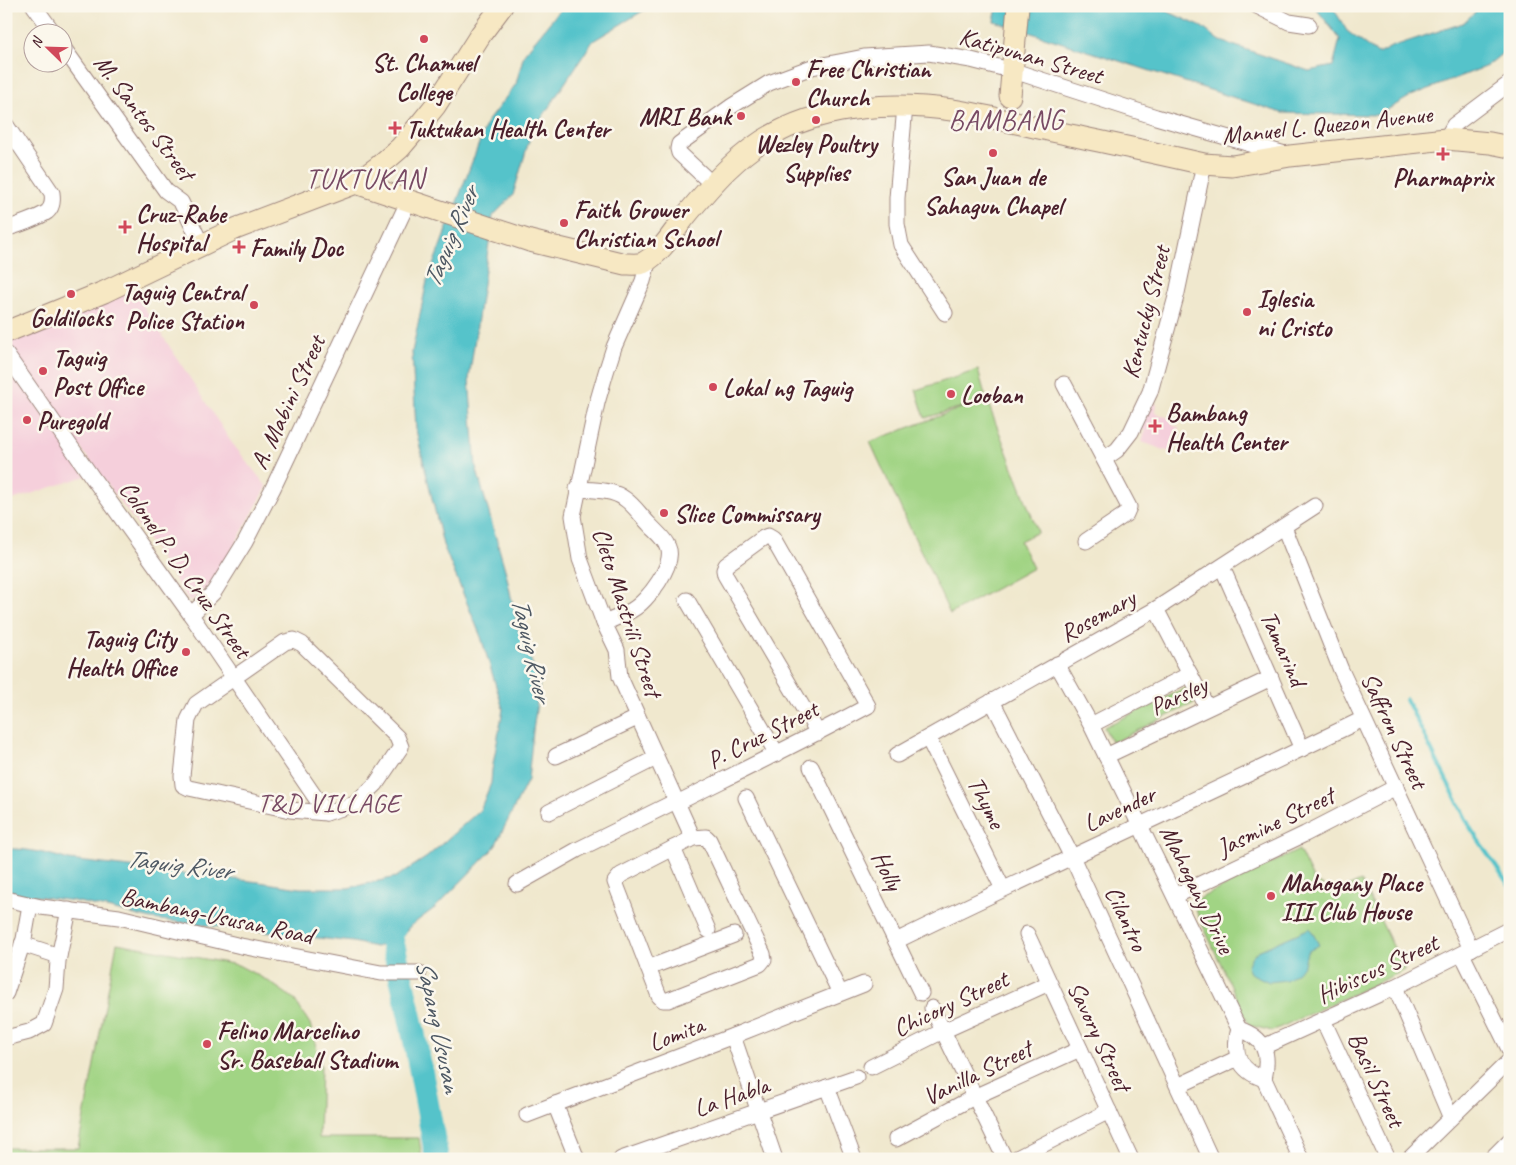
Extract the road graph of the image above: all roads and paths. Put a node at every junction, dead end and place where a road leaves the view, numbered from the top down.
1 (34, 6) edge
2 (502, 6) edge
3 (1257, 6) edge
4 (1018, 9) edge
5 (46, 22) edge
6 (1309, 25) dead end
7 (72, 60) edge
8 (1014, 71) junction
9 (1510, 83) edge
10 (905, 106) junction
11 (1007, 110) junction
12 (6, 125) edge
13 (1446, 139) junction
14 (1508, 144) edge
15 (1290, 156) junction
16 (1204, 164) junction
17 (356, 183) junction
18 (712, 184) junction
19 (409, 200) junction
20 (6, 228) edge
21 (201, 244) junction
22 (649, 259) junction
23 (945, 313) dead end
24 (6, 332) edge
25 (6, 354) edge
26 (1064, 384) dead end
27 (1104, 458) junction
28 (577, 489) junction
29 (1316, 506) dead end
30 (1284, 527) junction
31 (1086, 541) dead end
32 (1222, 567) junction
33 (687, 600) dead end
34 (1156, 609) junction
35 (192, 615) junction
36 (604, 623) junction
37 (1057, 664) junction
38 (1190, 674) junction
39 (233, 678) junction
40 (1271, 678) junction
41 (992, 701) junction
42 (1207, 707) junction
43 (637, 718) junction
44 (1363, 719) junction
45 (1091, 725) junction
46 (818, 733) junction
47 (928, 738) junction
48 (1302, 749) junction
49 (777, 754) junction
50 (897, 755) dead end
51 (556, 756) dead end
52 (1106, 756) junction
53 (656, 758) junction
54 (811, 767) dead end
55 (1396, 787) junction
56 (746, 798) dead end
57 (677, 802) junction
58 (549, 812) dead end
59 (326, 813) junction
60 (1140, 825) junction
61 (693, 838) junction
62 (673, 848) junction
63 (1072, 856) junction
64 (517, 884) dead end
65 (1003, 888) junction
66 (1175, 896) junction
67 (6, 899) edge
68 (30, 905) junction
69 (69, 910) junction
70 (1510, 929) edge
71 (708, 930) dead end
72 (1026, 934) dead end
73 (734, 935) dead end
74 (896, 941) junction
75 (22, 944) junction
76 (1467, 951) junction
77 (60, 956) junction
78 (648, 968) junction
79 (413, 974) dead end
80 (1049, 983) junction
81 (864, 984) dead end
82 (1396, 987) junction
83 (6, 993) edge
84 (840, 993) junction
85 (921, 993) dead end
86 (932, 1008) dead end
87 (1323, 1020) junction
88 (1239, 1029) junction
89 (943, 1032) junction
90 (733, 1036) junction
91 (6, 1038) edge
92 (1263, 1047) junction
93 (1080, 1049) junction
94 (1510, 1052) edge
95 (1238, 1058) junction
96 (1510, 1060) edge
97 (871, 1067) dead end
98 (856, 1077) dead end
99 (1264, 1079) junction
100 (1178, 1086) junction
101 (827, 1087) junction
102 (974, 1097) junction
103 (555, 1104) junction
104 (759, 1111) junction
105 (1109, 1112) junction
106 (527, 1116) dead end
107 (1450, 1116) junction
108 (896, 1140) dead end
109 (1510, 1140) edge
110 (577, 1159) edge
111 (621, 1159) edge
112 (775, 1159) edge
113 (854, 1159) edge
114 (1005, 1159) edge
115 (1015, 1159) edge
116 (1131, 1159) edge
117 (1211, 1159) edge
118 (1301, 1159) edge
119 (1388, 1159) edge
120 (1409, 1159) edge
121 (1491, 1159) edge

1 - 5 street
2 - 17 main road
3 - 6 street
4 - 8 main road
7 - 21 street, M. Santos Street
8 - 11 main road
8 - 15 street, Katipunan Street
8 - 18 street, Katipunan Street
9 - 13 street
10 - 11 main road, Manuel L. Quezon Avenue
10 - 18 main road, Manuel L. Quezon Avenue
10 - 23 street
11 - 16 main road, Manuel L. Quezon Avenue
12 - 20 street
13 - 14 main road, Manuel L. Quezon Avenue
13 - 15 main road, Manuel L. Quezon Avenue
15 - 16 main road, Manuel L. Quezon Avenue
16 - 27 street, Kentucky Street
17 - 19 main road
17 - 21 main road
18 - 22 main road, Manuel L. Quezon Avenue
19 - 22 main road
19 - 35 street, A. Mabini Street
21 - 24 main road
22 - 28 street, Cleto Mastrili Street
25 - 35 street, Colonel P. D. Cruz Street
26 - 27 street
27 - 31 street
28 - 36 street, Cleto Mastrili Street
28 - 36 street
29 - 30 street, Rosemary
30 - 32 street, Rosemary
30 - 44 street, Saffron Street
32 - 34 street, Rosemary
32 - 40 street, Tamarind
33 - 49 street
34 - 37 street, Rosemary
34 - 38 street
35 - 39 street, Colonel P. D. Cruz Street
36 - 43 street, Cleto Mastrili Street
37 - 41 street, Rosemary
37 - 45 street, Mahogany Drive
38 - 42 street
38 - 45 street
39 - 59 street, Colonel P. D. Cruz Street
39 - 59 street
39 - 59 street
40 - 42 street, Parsley
40 - 48 street, Tamarind
41 - 47 street, Rosemary
41 - 63 street, Cilantro
42 - 52 street, Parsley
43 - 51 street
43 - 53 street, Cleto Mastrili Street
44 - 48 street, Lavender
44 - 55 street, Saffron Street
45 - 52 street, Mahogany Drive
46 - 46 street, P. Cruz Street
46 - 49 street, P. Cruz Street
47 - 50 street, Rosemary
47 - 65 street, Thyme
48 - 60 street, Lavender
49 - 57 street, P. Cruz Street
52 - 60 street, Mahogany Drive
53 - 57 street, Cleto Mastrili Street
53 - 58 street
54 - 74 street, Holly
55 - 66 street, Jasmine Street
55 - 76 street, Saffron Street
56 - 84 street
57 - 61 street, Cleto Mastrili Street
57 - 64 street, P. Cruz Street
60 - 63 street, Lavender
60 - 66 street, Mahogany Drive
61 - 62 street
61 - 78 street
62 - 71 street
62 - 78 street
63 - 65 street, Lavender
63 - 100 street, Cilantro
65 - 74 street, Lavender
66 - 88 street, Mahogany Drive
67 - 68 street, Bambang-Ususan Road
68 - 69 street, Bambang-Ususan Road
68 - 75 street
69 - 77 street
69 - 79 street, Bambang-Ususan Road
70 - 76 street, Hibiscus Street
72 - 80 street, Savory Street
73 - 78 street
74 - 85 street, Holly
75 - 77 street
75 - 83 street
76 - 82 street, Hibiscus Street
76 - 94 street, Saffron Street
77 - 91 street
80 - 89 street, Chicory Street
80 - 93 street, Savory Street
81 - 84 street, Lomita
82 - 87 street, Hibiscus Street
82 - 107 street
84 - 90 street, Lomita
86 - 89 street
87 - 92 street, Hibiscus Street
87 - 119 street, Basil Street
88 - 92 street
88 - 95 street
89 - 97 street, Chicory Street
89 - 102 street
90 - 103 street, Lomita
90 - 104 street
92 - 99 street
93 - 102 street, Vanilla Street
93 - 105 street, Savory Street
95 - 99 street
95 - 100 street
96 - 107 street
98 - 101 street, La Habla
99 - 118 street
100 - 117 street, Cilantro
101 - 104 street, La Habla
101 - 113 street
102 - 108 street, Vanilla Street
102 - 114 street
103 - 106 street, Lomita
103 - 110 street
104 - 111 street, La Habla
104 - 112 street
105 - 115 street
105 - 116 street, Savory Street
107 - 120 street
109 - 121 street

